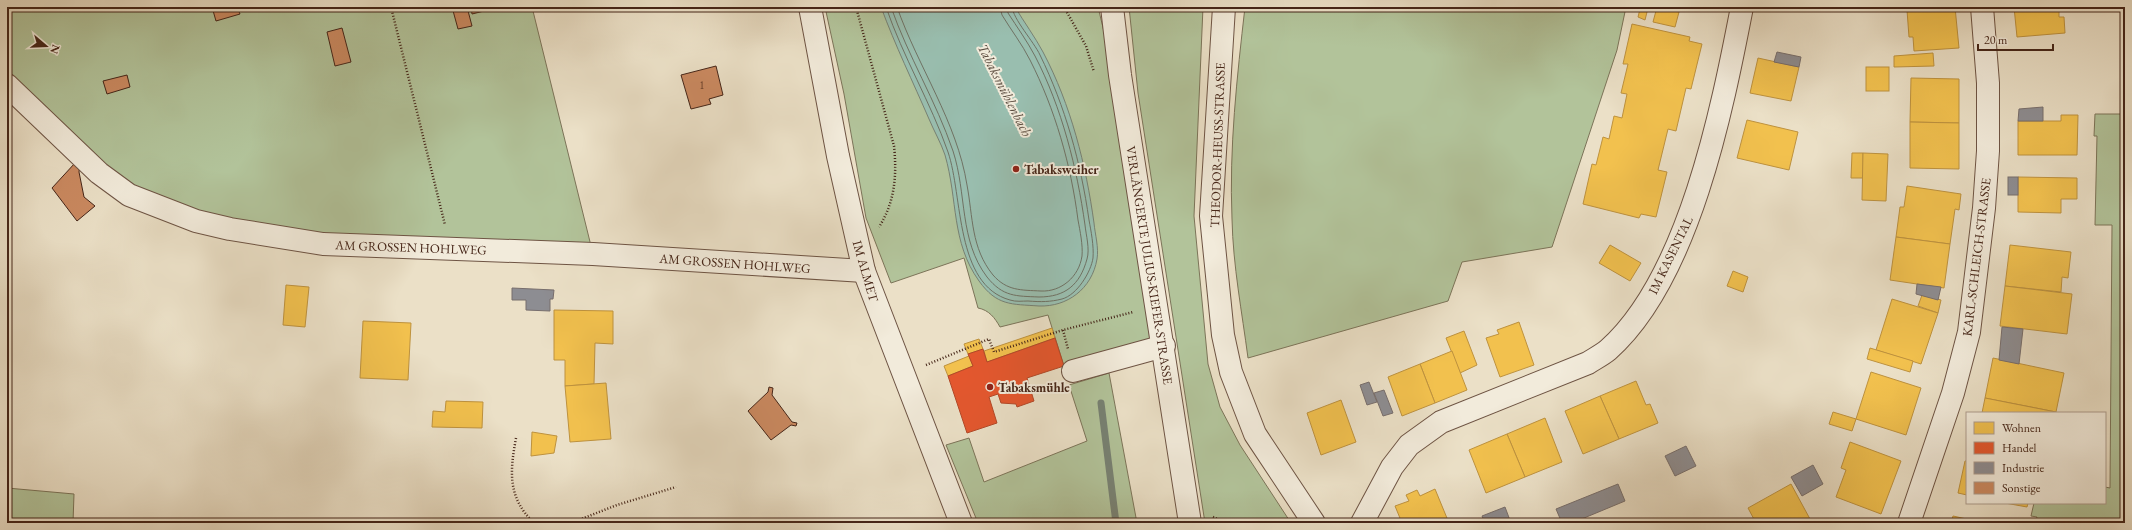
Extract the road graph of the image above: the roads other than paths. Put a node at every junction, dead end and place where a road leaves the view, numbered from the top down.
1 (810, 7) edge
2 (1112, 7) edge
3 (1224, 7) edge
4 (1742, 7) edge
5 (1982, 7) edge
6 (7, 85) edge
7 (864, 271) junction
8 (1164, 346) junction
9 (1073, 371) dead end
10 (961, 523) edge
11 (1190, 523) edge
12 (1314, 523) edge
13 (1362, 523) edge
14 (1909, 523) edge

1 - 7 street, IM ALMET
2 - 8 street, VERLÄNGERTE JULIUS-KIEFER-STRASSE
3 - 12 street, THEODOR-HEUSS-STRASSE
4 - 13 street, IM KASENTAL
5 - 14 street, KARL-SCHLEICH-STRASSE
6 - 7 street, AM GROSSEN HOHLWEG
7 - 10 street, IM ALMET
8 - 9 street
8 - 11 street, VERLÄNGERTE JULIUS-KIEFER-STRASSE

